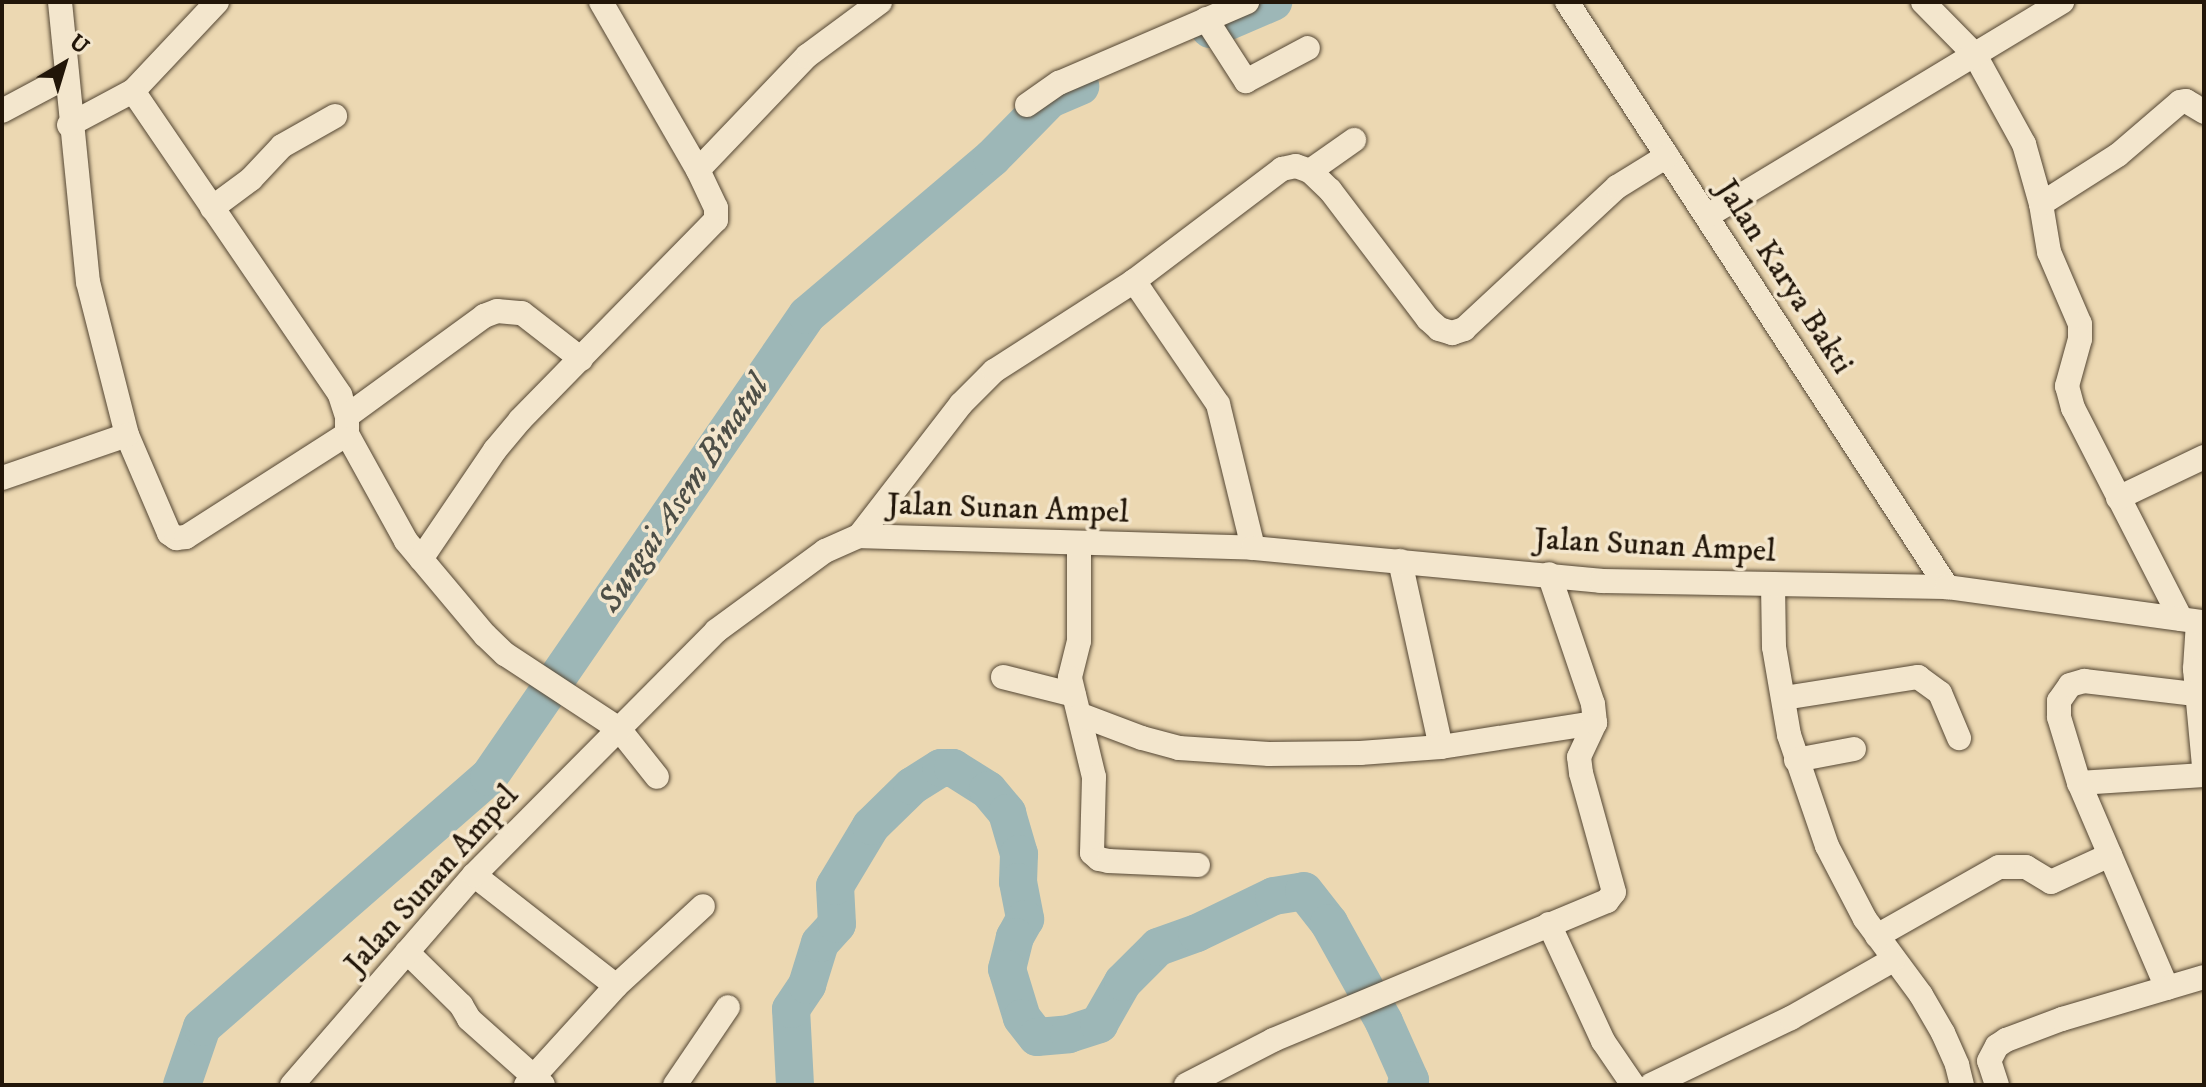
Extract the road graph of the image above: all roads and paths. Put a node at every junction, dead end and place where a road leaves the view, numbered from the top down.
1 (60, 2) edge
2 (217, 2) edge
3 (601, 2) edge
4 (880, 2) edge
5 (1247, 2) edge
6 (1567, 2) edge
7 (1923, 2) edge
8 (2062, 2) edge
9 (1208, 22) junction
10 (1308, 48) dead end
11 (1975, 55) junction
12 (66, 77) junction
13 (133, 91) junction
14 (1027, 105) dead end
15 (2, 111) edge
16 (2204, 112) edge
17 (335, 116) dead end
18 (69, 125) junction
19 (1354, 140) dead end
20 (1667, 156) junction
21 (698, 170) junction
22 (1310, 171) junction
23 (2041, 204) junction
24 (212, 208) junction
25 (1707, 216) junction
26 (1134, 281) junction
27 (581, 359) junction
28 (347, 425) junction
29 (127, 435) junction
30 (2204, 457) edge
31 (2, 478) edge
32 (2118, 498) junction
33 (859, 536) junction
34 (1079, 543) junction
35 (1253, 548) junction
36 (421, 559) junction
37 (1400, 561) junction
38 (1549, 574) junction
39 (1773, 584) junction
40 (1947, 587) junction
41 (2194, 621) edge
42 (1003, 677) dead end
43 (2200, 694) edge
44 (1784, 698) junction
45 (1077, 705) junction
46 (1595, 723) junction
47 (619, 729) junction
48 (1959, 738) dead end
49 (1441, 747) junction
50 (1854, 749) dead end
51 (1796, 760) junction
52 (2204, 766) edge
53 (2204, 775) edge
54 (657, 777) dead end
55 (2079, 783) junction
56 (2110, 855) junction
57 (1198, 865) dead end
58 (474, 875) junction
59 (703, 906) dead end
60 (1549, 924) junction
61 (1877, 936) junction
62 (407, 952) junction
63 (1893, 960) junction
64 (2204, 977) edge
65 (616, 986) junction
66 (2167, 988) junction
67 (728, 1007) dead end
68 (534, 1081) edge
69 (292, 1085) edge
70 (675, 1085) edge
71 (1186, 1085) edge
72 (1633, 1085) edge
73 (1651, 1085) edge
74 (1962, 1085) edge
75 (1997, 1085) edge

1 - 12 street
2 - 13 street
3 - 21 street
4 - 21 street
5 - 9 street
6 - 20 street, Jalan Karya Bakti
7 - 11 street
8 - 11 street
9 - 10 street
9 - 14 street
11 - 23 street
11 - 25 street
12 - 15 street
12 - 18 street
13 - 18 street
13 - 24 street
16 - 23 street
17 - 24 street
18 - 29 street
19 - 22 street
20 - 22 street
20 - 25 street, Jalan Karya Bakti
21 - 27 street
22 - 26 street
23 - 32 street
24 - 28 street
25 - 40 street, Jalan Karya Bakti
26 - 33 street
26 - 35 street
27 - 28 street
27 - 36 street
28 - 29 street
28 - 36 street
29 - 31 street
30 - 32 street
32 - 41 street
33 - 34 street, Jalan Sunan Ampel
33 - 47 street, Jalan Sunan Ampel
34 - 35 street, Jalan Sunan Ampel
34 - 45 street
35 - 37 street, Jalan Sunan Ampel
36 - 47 street
37 - 38 street, Jalan Sunan Ampel
37 - 49 street
38 - 39 street, Jalan Sunan Ampel
38 - 46 street
39 - 40 street, Jalan Sunan Ampel
39 - 44 street
40 - 41 street, Jalan Sunan Ampel
41 - 43 street
42 - 45 street
43 - 52 street
43 - 55 street
44 - 48 street
44 - 51 street
45 - 49 street
45 - 57 street
46 - 49 street
46 - 60 street
47 - 54 street
47 - 58 street, Jalan Sunan Ampel
50 - 51 street
51 - 61 street
53 - 55 street
55 - 56 street
56 - 61 street
56 - 66 street
58 - 62 street, Jalan Sunan Ampel
58 - 65 street
59 - 65 street
60 - 71 street
60 - 72 street
61 - 63 street
62 - 68 street
62 - 69 street, Jalan Sunan Ampel
63 - 73 street
63 - 74 street
64 - 66 street
65 - 68 street
66 - 75 street
67 - 70 street

